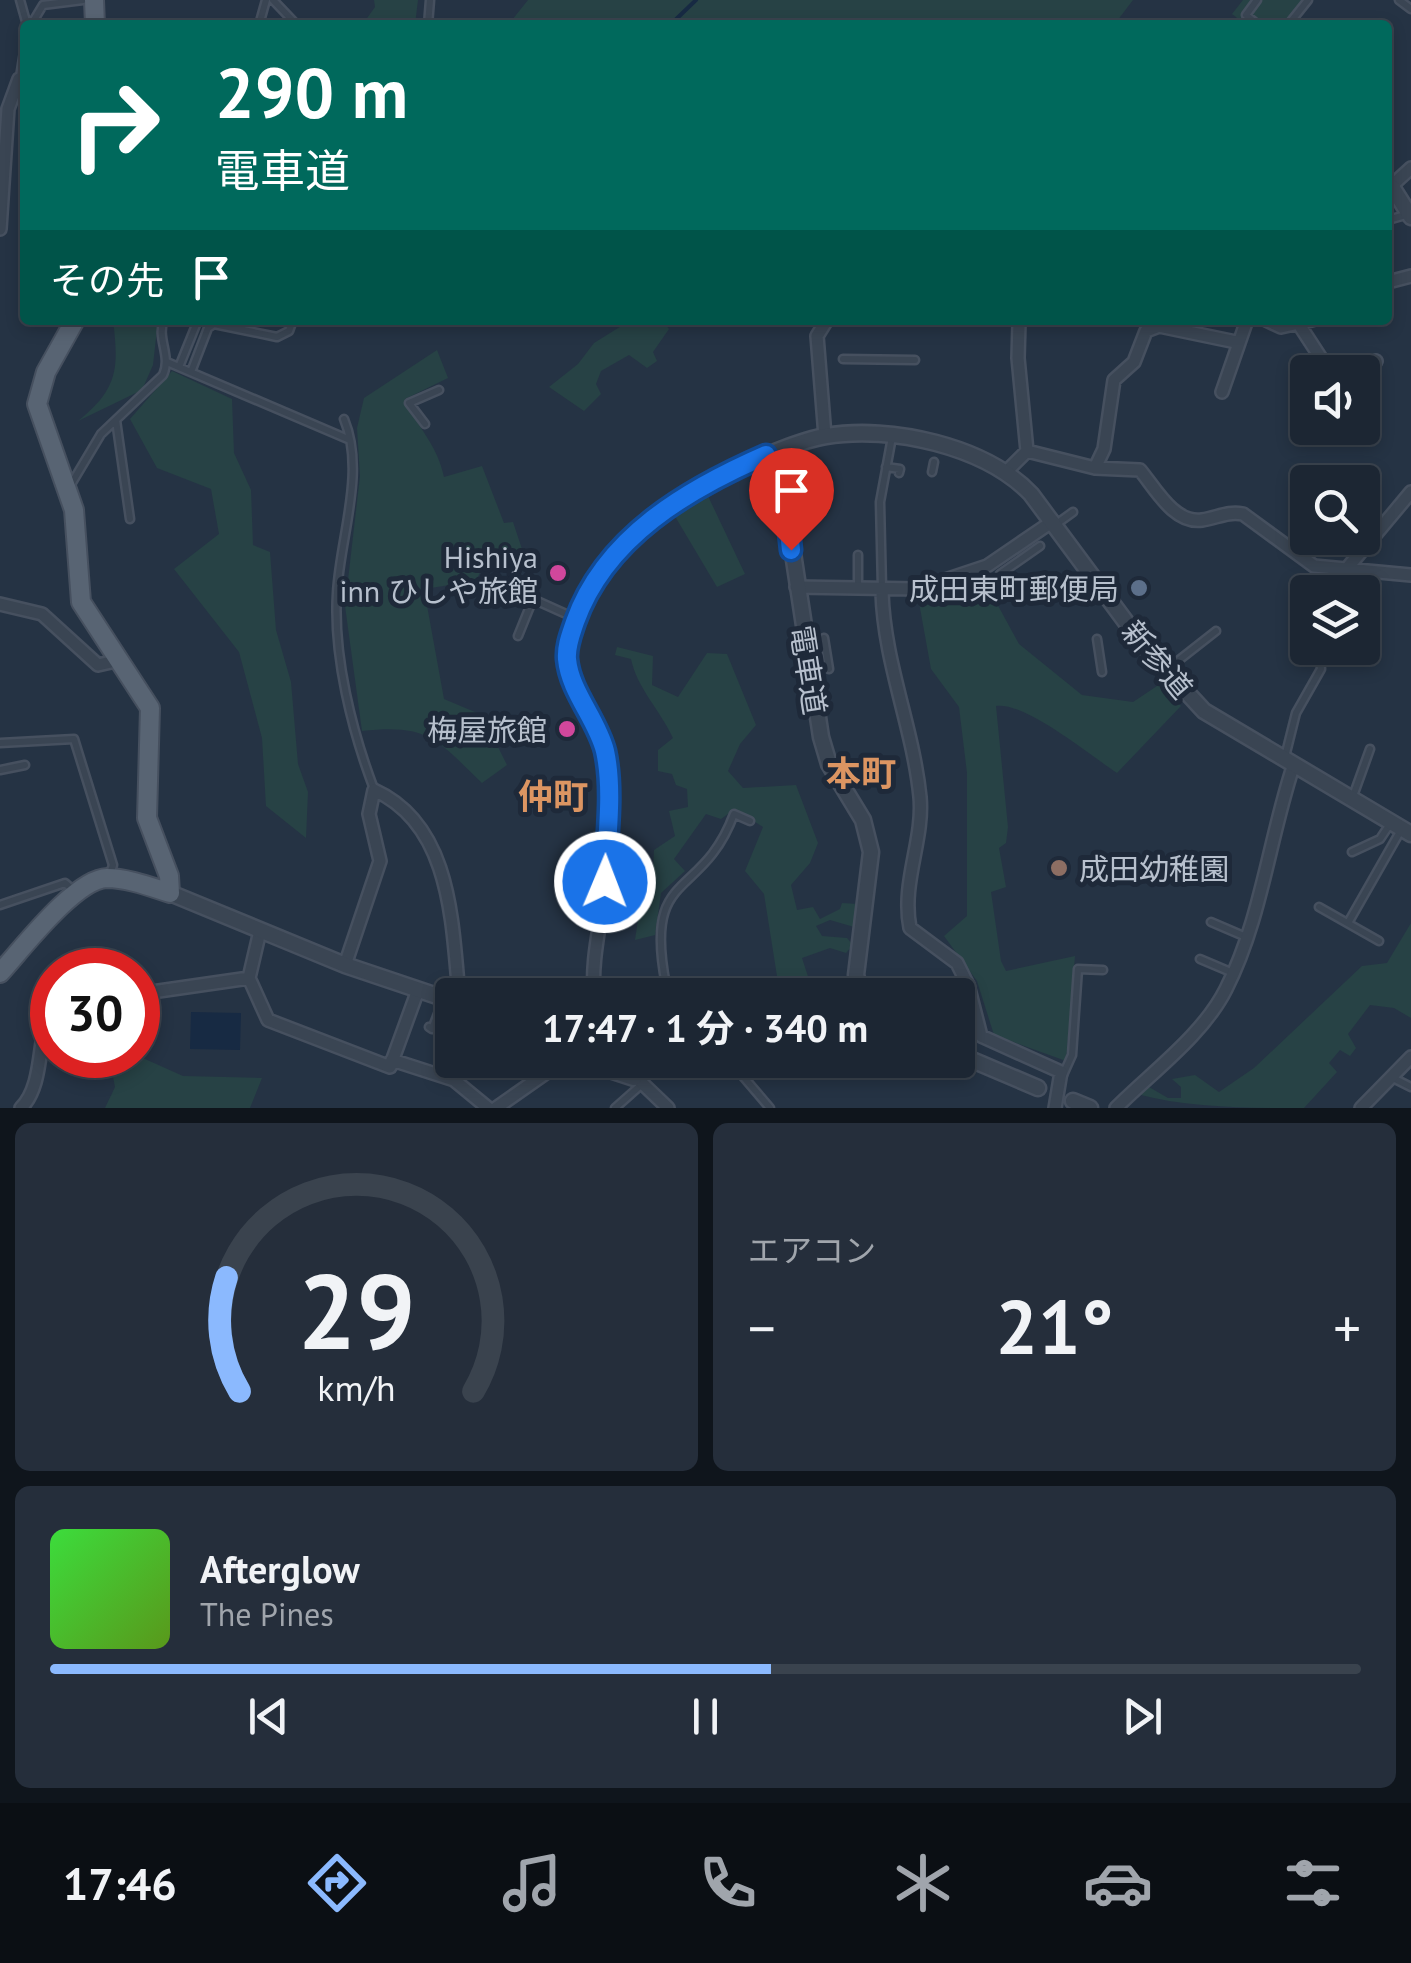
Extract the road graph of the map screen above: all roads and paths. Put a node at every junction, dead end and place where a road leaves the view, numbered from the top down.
1 (83, 0) edge
2 (270, 0) edge
3 (1257, 0) edge
4 (1308, 0) edge
5 (1399, 0) edge
6 (1411, 9) edge
7 (32, 20) edge
8 (292, 20) edge
9 (1252, 20) edge
10 (1292, 20) edge
11 (20, 72) edge
12 (19, 79) joint
13 (0, 85) edge
14 (10, 96) junction
15 (1411, 168) edge
16 (1392, 186) edge
17 (1392, 191) edge
18 (2, 210) edge
19 (1410, 216) edge
20 (0, 229) edge
21 (72, 325) edge
22 (162, 325) edge
23 (196, 325) edge
24 (212, 325) edge
25 (219, 325) edge
26 (290, 325) edge
27 (821, 325) edge
28 (1021, 325) edge
29 (1245, 325) edge
30 (1307, 325) edge
31 (1236, 342) junction
32 (1322, 355) edge
33 (843, 358) dead end
34 (914, 360) dead end
35 (168, 362) junction
36 (180, 367) junction
37 (191, 372) junction
38 (439, 390) dead end
39 (1222, 392) dead end
40 (116, 418) junction
41 (344, 418) dead end
42 (425, 424) dead end
43 (892, 435) junction
44 (825, 436) junction
45 (350, 440) junction
46 (1027, 451) junction
47 (766, 455) junction
48 (934, 462) dead end
49 (886, 466) junction
50 (1095, 468) junction
51 (932, 472) dead end
52 (1006, 472) junction
53 (899, 474) dead end
54 (69, 489) junction
55 (1411, 492) edge
56 (1073, 512) dead end
57 (130, 519) dead end
58 (1054, 523) junction
59 (1040, 546) dead end
60 (858, 555) dead end
61 (1014, 556) junction
62 (1348, 566) junction
63 (1000, 574) dead end
64 (1411, 575) edge
65 (796, 588) junction
66 (858, 591) junction
67 (516, 592) dead end
68 (882, 592) junction
69 (533, 599) junction
70 (0, 604) edge
71 (576, 618) junction
72 (1216, 632) dead end
73 (518, 636) dead end
74 (824, 638) dead end
75 (1098, 639) dead end
76 (826, 654) junction
77 (808, 657) junction
78 (120, 660) junction
79 (1321, 665) edge
80 (829, 669) dead end
81 (1102, 672) dead end
82 (1164, 672) junction
83 (0, 744) edge
84 (1370, 749) dead end
85 (25, 765) dead end
86 (1289, 765) junction
87 (0, 770) edge
88 (374, 790) junction
89 (1352, 800) junction
90 (750, 822) dead end
91 (1401, 829) edge
92 (1352, 852) dead end
93 (108, 878) junction
94 (76, 892) junction
95 (170, 893) junction
96 (0, 905) edge
97 (1319, 906) dead end
98 (1210, 922) dead end
99 (1348, 923) junction
100 (260, 930) junction
101 (1247, 938) junction
102 (1379, 941) dead end
103 (1200, 960) dead end
104 (345, 965) junction
105 (1103, 970) dead end
106 (0, 973) edge
107 (1233, 973) junction
108 (249, 978) junction
109 (451, 978) edge
110 (596, 978) edge
111 (665, 978) edge
112 (857, 978) edge
113 (418, 990) junction
114 (160, 991) edge
115 (435, 994) edge
116 (435, 1024) edge
117 (429, 1027) dead end
118 (1411, 1057) edge
119 (392, 1060) junction
120 (975, 1061) edge
121 (1062, 1076) junction
122 (36, 1078) edge
123 (539, 1078) edge
124 (627, 1078) edge
125 (634, 1078) edge
126 (744, 1078) edge
127 (1393, 1078) junction
128 (638, 1082) junction
129 (1411, 1087) edge
130 (1038, 1088) dead end
131 (1073, 1101) dead end
132 (664, 1107) edge
133 (21, 1108) edge
134 (488, 1108) edge
135 (496, 1108) edge
136 (615, 1108) edge
137 (770, 1108) edge
138 (1055, 1108) edge
139 (1090, 1108) edge
140 (1116, 1108) edge
141 (1362, 1108) edge

1 - 7 lane
2 - 8 lane
3 - 9 lane
4 - 10 lane
5 - 6 lane
11 - 12 lane
12 - 14 street
13 - 14 street
14 - 18 street
15 - 16 street
17 - 19 street
18 - 20 street
21 - 54 main road
22 - 35 lane
23 - 36 lane
24 - 37 lane
25 - 26 lane
27 - 44 street
28 - 46 street
29 - 31 street
30 - 32 street
31 - 39 street
31 - 50 street
33 - 34 lane
35 - 36 lane
35 - 40 lane
36 - 37 lane
37 - 45 lane
38 - 42 lane
40 - 54 lane
40 - 57 lane
41 - 45 lane
43 - 44 street, 新参道
43 - 49 lane
43 - 52 street, 新参道
44 - 47 street, 新参道
45 - 88 lane
46 - 50 street
46 - 52 street
47 - 65 street, 電車道
47 - 71 street
48 - 51 lane
49 - 53 lane
49 - 68 lane
50 - 62 street
52 - 58 street, 新参道
54 - 78 main road
55 - 62 street
56 - 58 lane
58 - 61 street
58 - 82 street, 新参道
59 - 61 lane
60 - 66 lane
61 - 63 lane
61 - 68 street
62 - 64 street
65 - 66 street
65 - 77 street, 電車道
66 - 68 street
67 - 69 lane
68 - 121 street
69 - 71 lane
69 - 73 lane
70 - 78 street
71 - 110 street
72 - 82 lane
74 - 76 lane
75 - 81 lane
76 - 77 lane
76 - 80 lane
77 - 112 street, 電車道
78 - 95 main road
79 - 86 lane
82 - 86 street, 新参道
83 - 93 lane
84 - 89 lane
85 - 87 lane
86 - 89 street, 新参道
86 - 101 street
88 - 104 street
88 - 109 street
89 - 91 street, 新参道
90 - 111 lane
91 - 92 lane
91 - 99 lane
93 - 94 main road
93 - 95 main road
94 - 96 lane
94 - 106 main road
95 - 100 street
97 - 99 lane
98 - 101 lane
99 - 102 lane
100 - 104 street
100 - 108 street
101 - 107 street
103 - 107 lane
104 - 113 street
105 - 121 lane
107 - 140 street
108 - 114 street
108 - 119 street
113 - 115 street
113 - 119 street
116 - 117 lane
118 - 127 street
119 - 134 street
120 - 130 street
121 - 138 street
122 - 133 street
123 - 135 street
124 - 128 street
125 - 128 street
126 - 137 lane
127 - 129 lane
127 - 141 street
128 - 132 street
128 - 136 lane
131 - 139 street

